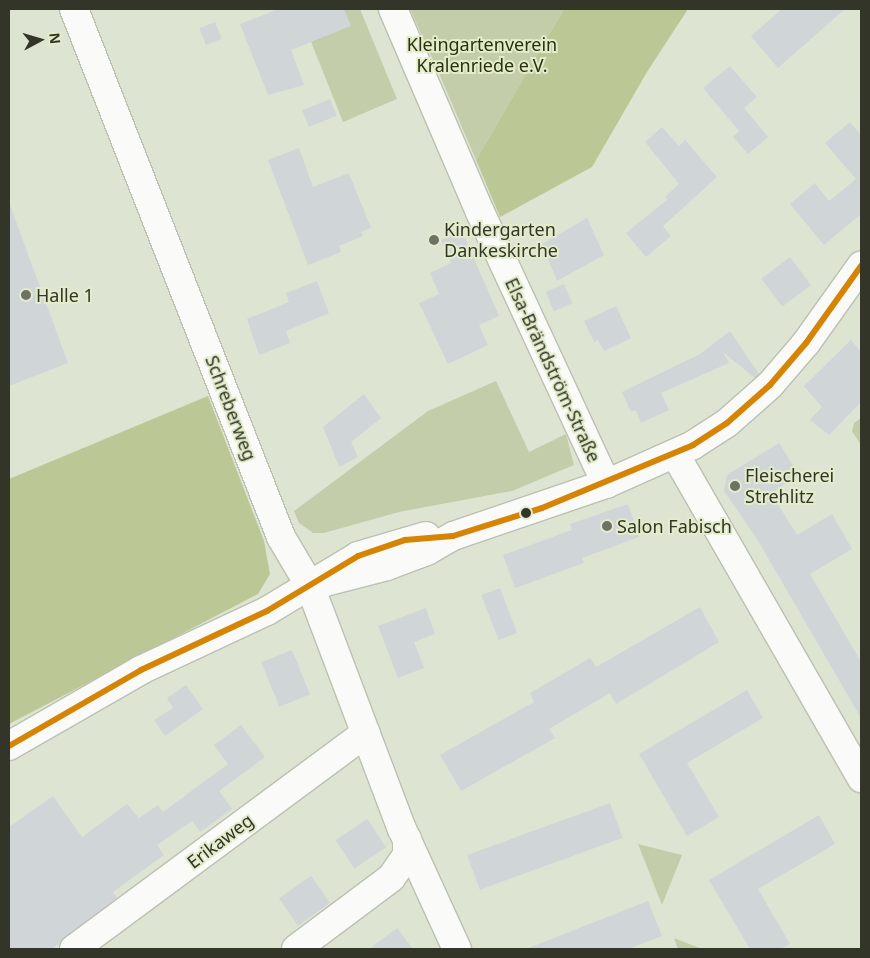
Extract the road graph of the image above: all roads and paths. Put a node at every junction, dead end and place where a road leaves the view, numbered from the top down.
1 (74, 9) edge
2 (393, 9) edge
3 (861, 266) edge
4 (675, 454) junction
5 (606, 484) junction
6 (310, 586) junction
7 (366, 733) junction
8 (9, 746) edge
9 (861, 778) edge
10 (393, 804) junction
11 (407, 840) junction
12 (441, 909) junction
13 (74, 949) edge
14 (296, 949) edge
15 (457, 949) edge

1 - 6 street, Schreberweg
2 - 5 street, Elsa-Brändström-Straße
3 - 4 street
4 - 5 street
4 - 9 street
5 - 6 street
6 - 7 street, Schreberweg
6 - 8 street
7 - 10 street, Schreberweg
7 - 13 street, Erikaweg
10 - 11 street, Schreberweg
10 - 12 street, Schreberweg
11 - 12 street, Schreberweg
11 - 14 street
12 - 15 street, Schreberweg

